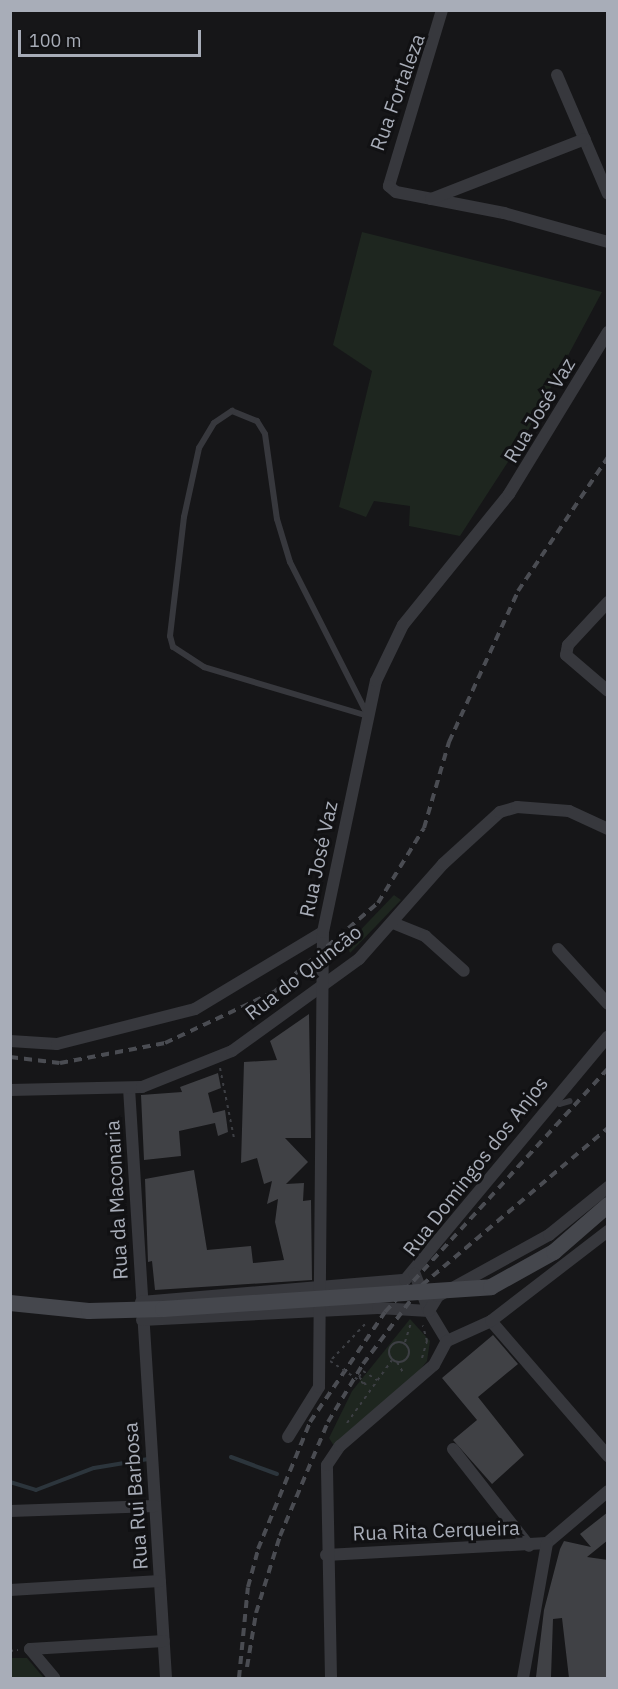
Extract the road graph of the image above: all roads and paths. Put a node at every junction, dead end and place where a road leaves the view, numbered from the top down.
1 (442, 10) edge
2 (556, 75) dead end
3 (585, 139) junction
4 (608, 194) edge
5 (430, 199) junction
6 (608, 242) edge
7 (608, 332) edge
8 (608, 602) edge
9 (608, 691) edge
10 (368, 716) junction
11 (608, 829) edge
12 (393, 923) junction
13 (323, 932) junction
14 (558, 949) dead end
15 (464, 970) dead end
16 (321, 986) junction
17 (608, 1004) edge
18 (608, 1036) edge
19 (10, 1041) edge
20 (209, 1068) dead end
21 (129, 1088) junction
22 (10, 1090) edge
23 (554, 1097) junction
24 (570, 1101) dead end
25 (234, 1138) dead end
26 (608, 1187) edge
27 (608, 1205) edge
28 (608, 1231) edge
29 (415, 1274) junction
30 (319, 1289) junction
31 (10, 1303) edge
32 (142, 1311) junction
33 (429, 1311) junction
34 (319, 1312) junction
35 (491, 1321) junction
36 (357, 1331) dead end
37 (447, 1341) junction
38 (404, 1343) junction
39 (392, 1360) junction
40 (397, 1362) junction
41 (420, 1364) dead end
42 (414, 1371) dead end
43 (377, 1380) junction
44 (343, 1429) dead end
45 (288, 1437) dead end
46 (453, 1449) dead end
47 (608, 1456) edge
48 (608, 1491) edge
49 (155, 1506) junction
50 (10, 1511) edge
51 (547, 1544) junction
52 (529, 1546) junction
53 (326, 1555) junction
54 (160, 1581) junction
55 (10, 1590) edge
56 (164, 1641) junction
57 (54, 1678) edge
58 (166, 1678) edge
59 (331, 1678) edge
60 (523, 1678) edge

1 - 5 street, Rua Fortaleza
2 - 3 street
3 - 4 street
3 - 5 street
5 - 6 street
7 - 10 street, Rua José Vaz
8 - 9 street
10 - 10 lane
10 - 13 street, Rua José Vaz
11 - 12 street, Rua do Quincão
12 - 15 street
12 - 16 street, Rua do Quincão
13 - 16 street, Rua José Vaz
13 - 19 street
14 - 17 street
16 - 21 street, Rua do Quincão
16 - 30 street, Rua José Vaz
18 - 23 street, Rua Domingos dos Anjos
20 - 25 path
21 - 22 street, Rua do Quincão
21 - 32 street, Rua da Maconaria
23 - 24 lane
23 - 29 street, Rua Domingos dos Anjos
26 - 33 street
27 - 32 main road, bridge
28 - 35 street
29 - 30 street, Rua Domingos dos Anjos
29 - 33 street
30 - 32 street
30 - 34 street, Rua José Vaz
31 - 32 main road
32 - 34 street
32 - 49 street, Rua Rui Barbosa
33 - 34 street
33 - 37 street
34 - 45 street, Rua José Vaz
35 - 37 street
35 - 47 street
36 - 43 path, bridge
37 - 53 street
38 - 39 path
38 - 40 path
38 - 41 path
39 - 40 path
39 - 43 path
40 - 42 path
43 - 44 path
46 - 52 street
48 - 51 street
49 - 50 street
49 - 54 street, Rua Rui Barbosa
51 - 52 street, Rua Rita Cerqueira
51 - 60 street
52 - 53 street, Rua Rita Cerqueira
53 - 59 street
54 - 55 street
54 - 56 street, Rua Rui Barbosa
56 - 57 street
56 - 58 street, Rua Rui Barbosa

